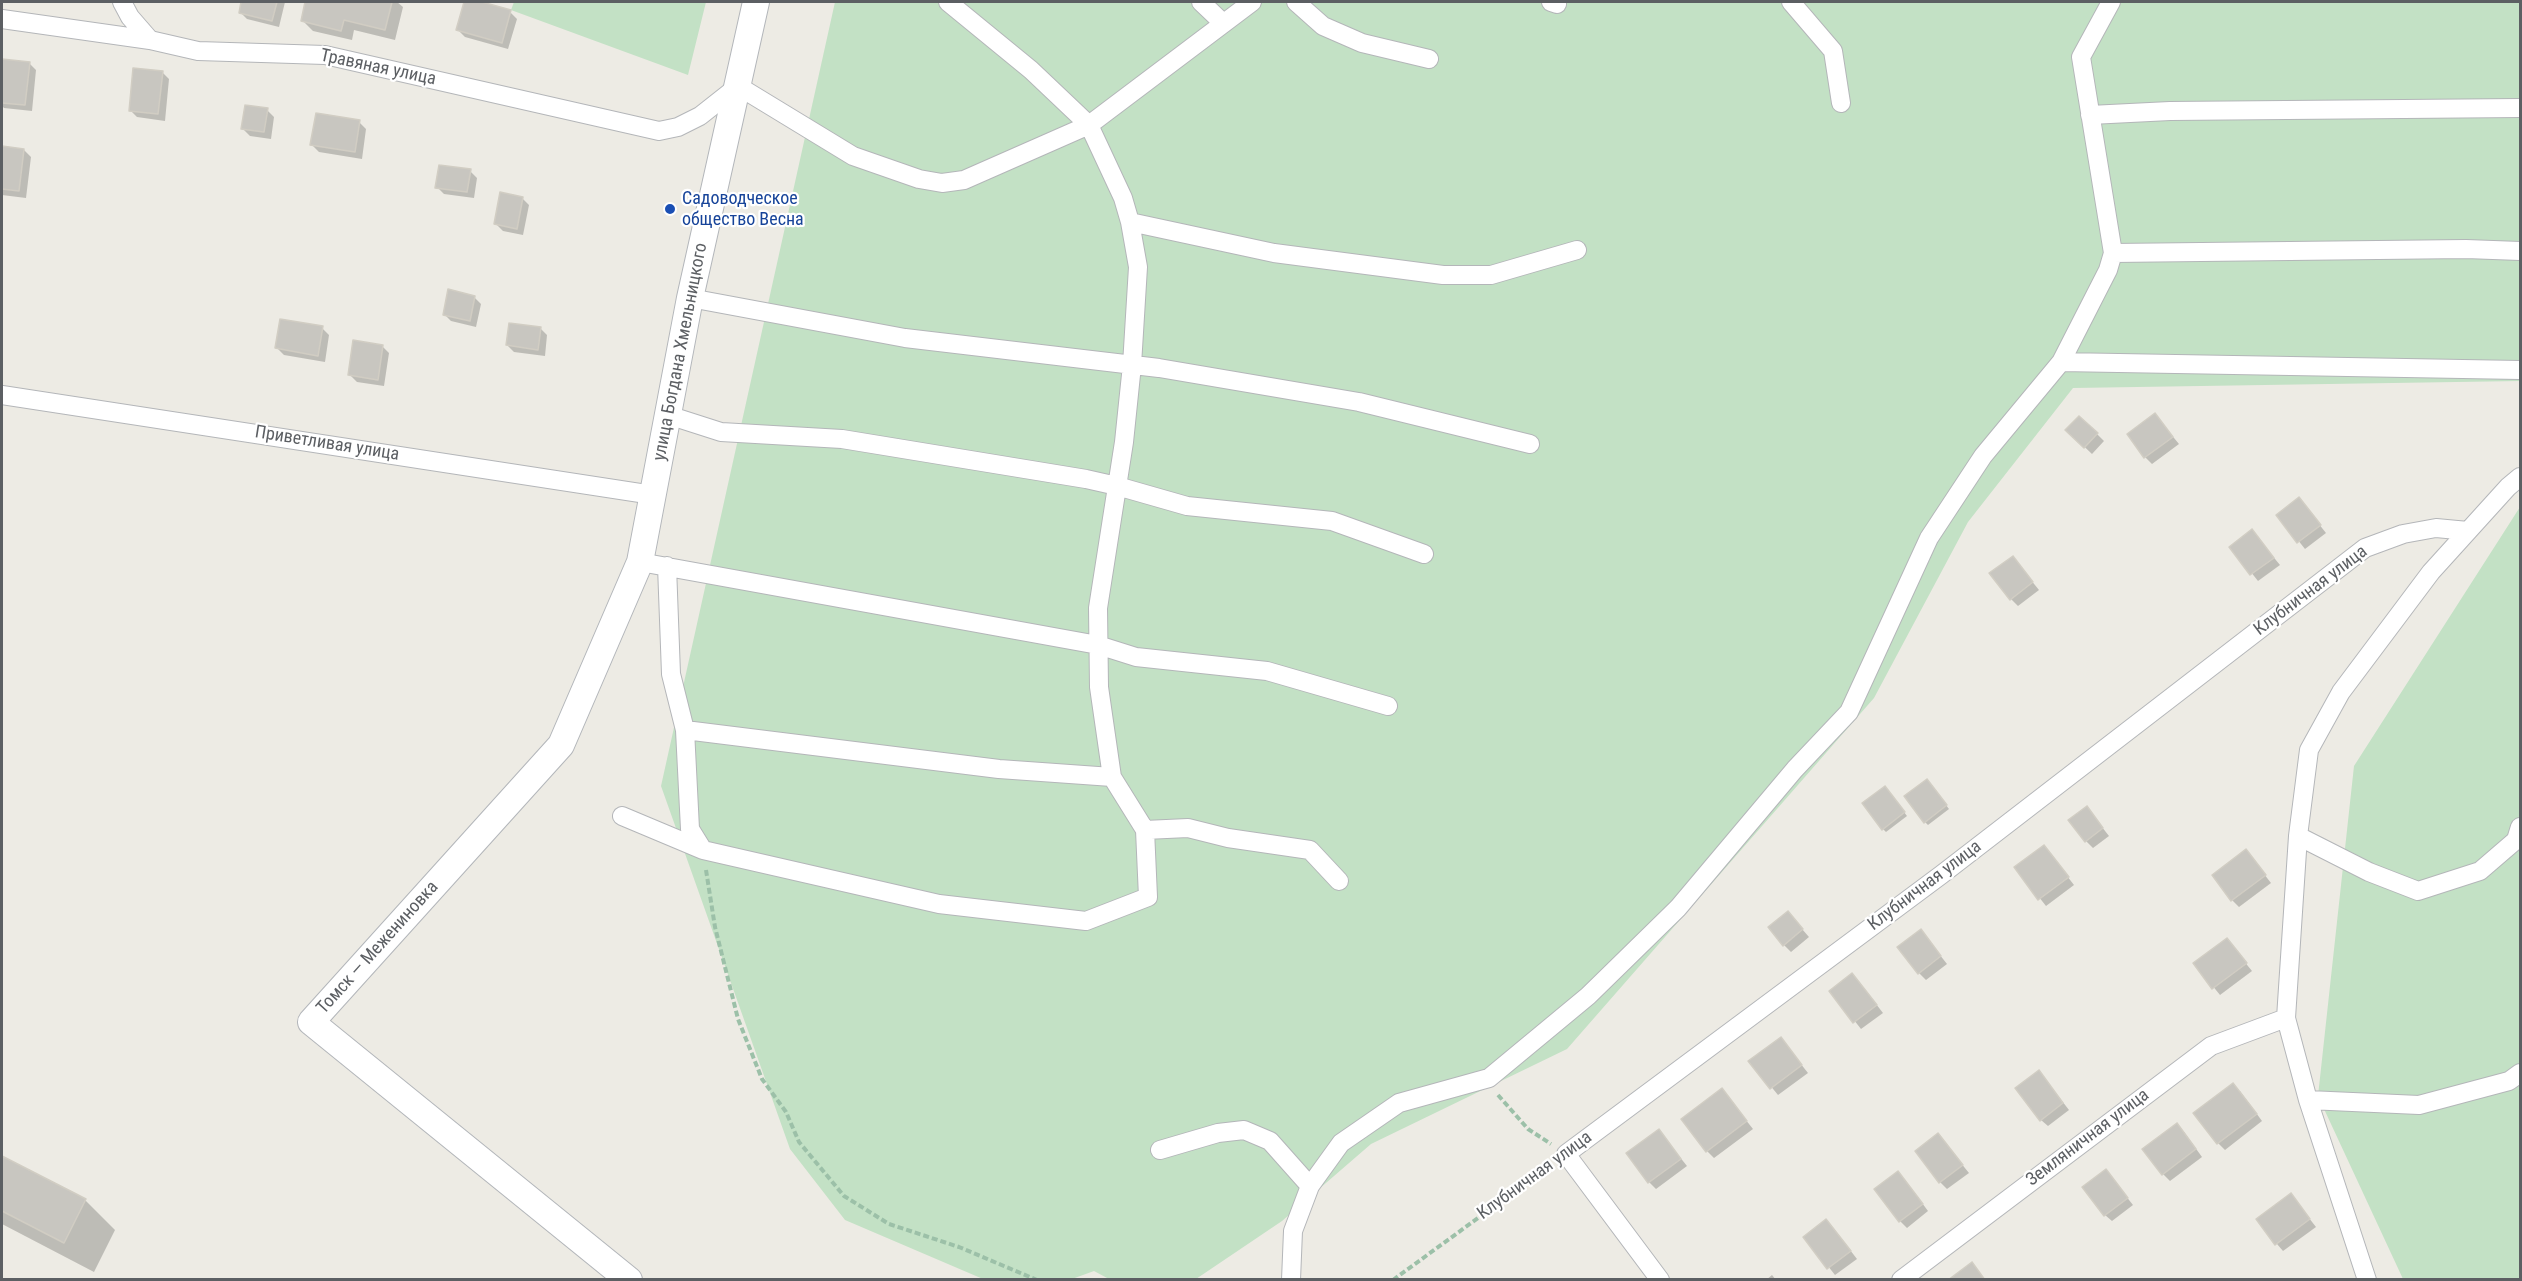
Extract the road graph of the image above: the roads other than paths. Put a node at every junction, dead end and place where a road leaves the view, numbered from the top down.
1 (122, 2) edge
2 (756, 2) edge
3 (948, 2) edge
4 (1201, 2) edge
5 (1252, 2) edge
6 (1296, 2) edge
7 (1791, 2) edge
8 (2111, 2) edge
9 (2, 20) edge
10 (1223, 23) junction
11 (150, 40) junction
12 (1429, 59) dead end
13 (738, 86) junction
14 (1840, 103) dead end
15 (2520, 108) edge
16 (2090, 115) junction
17 (1089, 125) junction
18 (1130, 222) junction
19 (1577, 250) dead end
20 (2520, 251) edge
21 (2113, 253) junction
22 (690, 298) junction
23 (2061, 362) junction
24 (1132, 365) junction
25 (2520, 370) edge
26 (2, 395) edge
27 (668, 415) junction
28 (1530, 444) dead end
29 (2520, 477) edge
30 (1117, 486) junction
31 (653, 495) junction
32 (2468, 531) junction
33 (1424, 554) dead end
34 (640, 562) junction
35 (668, 566) junction
36 (1098, 645) junction
37 (1388, 706) dead end
38 (685, 730) junction
39 (1112, 777) junction
40 (622, 816) dead end
41 (2520, 827) edge
42 (1146, 830) junction
43 (2298, 836) junction
44 (703, 850) junction
45 (1339, 881) dead end
46 (2286, 1018) junction
47 (2520, 1073) edge
48 (2308, 1100) junction
49 (1160, 1150) dead end
50 (1310, 1186) junction
51 (629, 1280) edge
52 (1291, 1280) edge
53 (1660, 1280) edge
54 (1901, 1280) edge
55 (2367, 1280) edge

1 - 11 street
2 - 13 street, улица Богдана Хмельницкого
3 - 17 street
4 - 10 street
5 - 10 street
6 - 12 street
7 - 14 street
8 - 16 street
9 - 11 street, Травяная улица
10 - 17 street
11 - 13 street, Травяная улица
13 - 17 street
13 - 22 street, улица Богдана Хмельницкого
15 - 16 street
16 - 21 street
17 - 18 street
18 - 19 street
18 - 24 street
20 - 21 street
21 - 23 street
22 - 24 street
22 - 27 street, улица Богдана Хмельницкого
23 - 25 street
23 - 50 street
24 - 28 street
24 - 30 street
26 - 31 street, Приветливая улица
27 - 30 street
27 - 31 street, улица Богдана Хмельницкого
29 - 32 street
30 - 33 street
30 - 36 street
31 - 34 street, улица Богдана Хмельницкого
32 - 43 street
32 - 53 street, Клубничная улица
34 - 35 street
34 - 51 street, Томск — Межениновка
35 - 36 street
35 - 38 street
36 - 37 street
36 - 39 street
38 - 39 street
38 - 44 street
39 - 42 street
40 - 44 street
41 - 43 street
42 - 44 street
42 - 45 street
43 - 46 street
46 - 48 street
46 - 54 street, Земляничная улица
47 - 48 street
48 - 55 street
49 - 50 street
50 - 52 street

